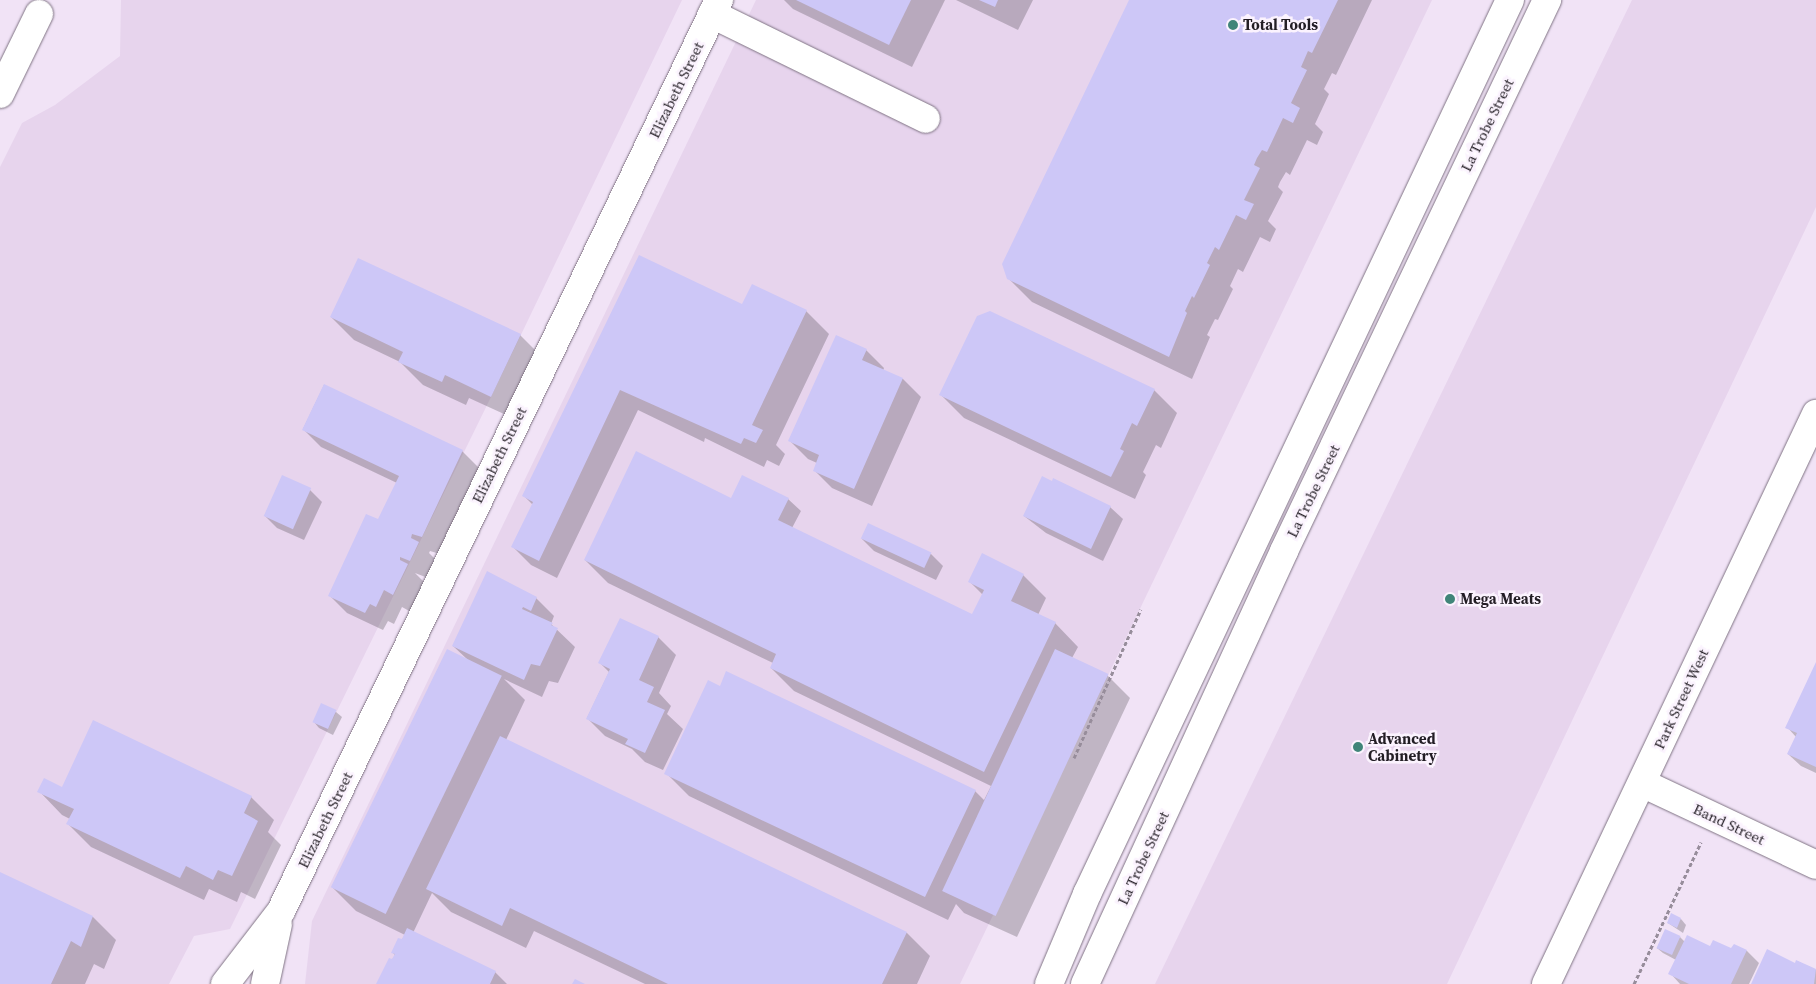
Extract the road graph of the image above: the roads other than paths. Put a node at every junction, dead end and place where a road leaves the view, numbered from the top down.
1 (1510, 0) edge
2 (1547, 0) edge
3 (716, 7) edge
4 (39, 14) dead end
5 (0, 94) edge
6 (926, 119) dead end
7 (1816, 414) edge
8 (1642, 783) junction
9 (1816, 865) edge
10 (281, 911) junction
11 (224, 984) edge
12 (265, 984) edge
13 (1049, 984) edge
14 (1085, 984) edge
15 (1546, 984) edge

1 - 13 main road
2 - 14 main road, La Trobe Street
3 - 6 main road
3 - 10 main road, Elizabeth Street
4 - 5 main road
7 - 8 main road, Park Street West
8 - 9 main road, Band Street
8 - 15 main road, Park Street West
10 - 11 main road, Elizabeth Street
10 - 12 main road, Elizabeth Street

